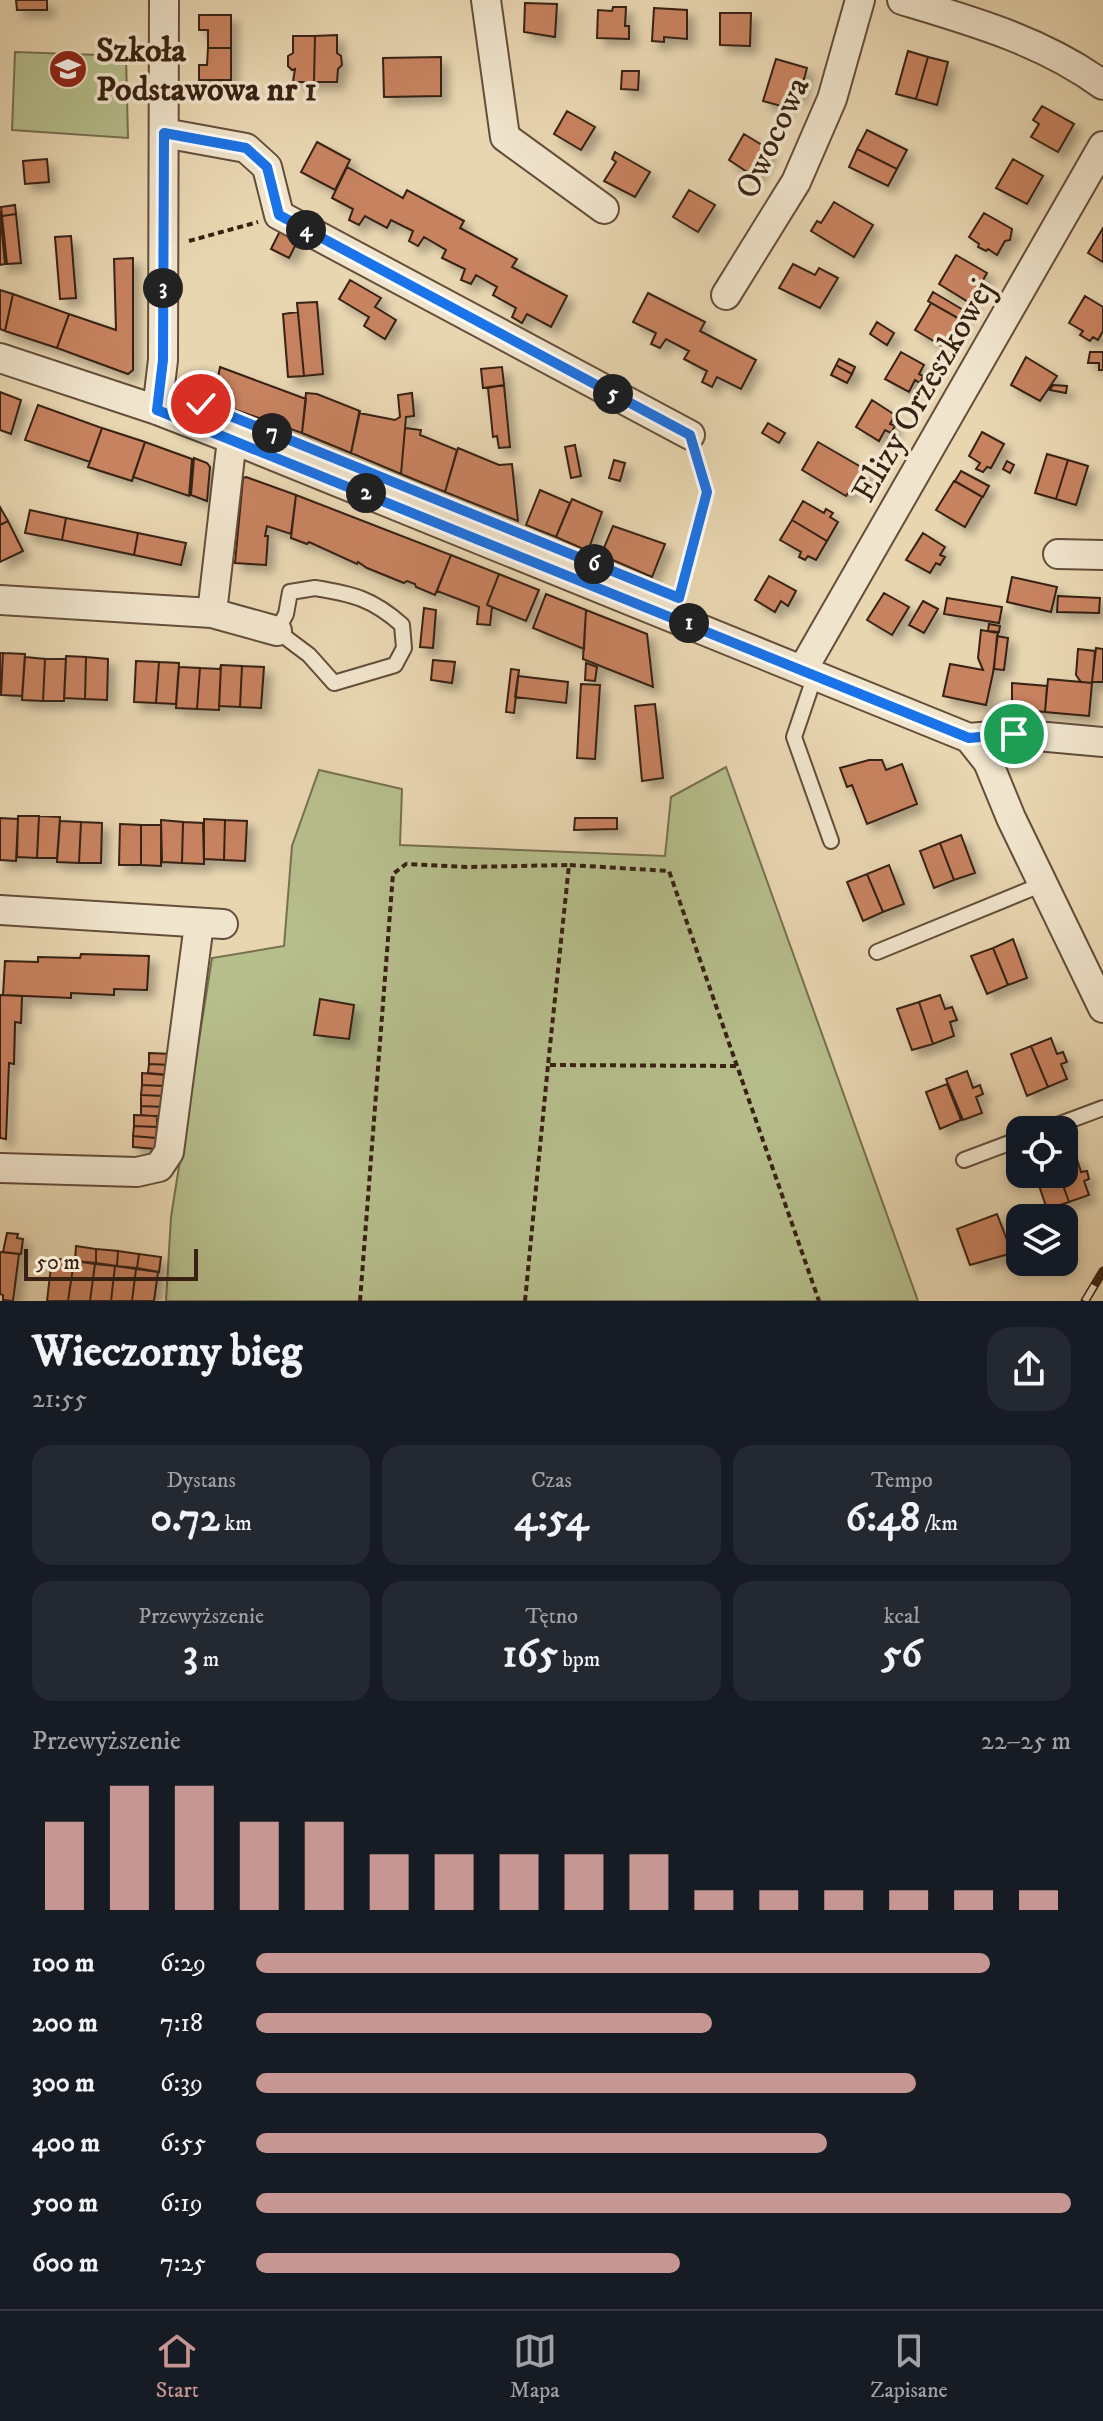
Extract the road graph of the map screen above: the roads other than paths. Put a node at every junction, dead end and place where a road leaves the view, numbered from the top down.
1 (164, 0) edge
2 (486, 0) edge
3 (860, 0) edge
4 (902, 0) edge
5 (1103, 85) edge
6 (164, 133) junction
7 (1103, 146) edge
8 (604, 209) dead end
9 (726, 295) dead end
10 (0, 358) edge
11 (157, 410) junction
12 (690, 435) road end
13 (232, 439) junction
14 (1058, 554) dead end
15 (1103, 555) edge
16 (0, 600) edge
17 (212, 613) junction
18 (277, 631) junction
19 (809, 672) junction
20 (969, 738) junction
21 (1103, 742) edge
22 (831, 841) dead end
23 (1043, 884) junction
24 (0, 910) edge
25 (877, 952) dead end
26 (1103, 1008) edge
27 (1103, 1108) edge
28 (1078, 1117) edge
29 (1006, 1144) edge
30 (964, 1160) dead end
31 (0, 1168) edge

1 - 6 street
2 - 8 street
3 - 9 street, Owocowa
4 - 5 street
6 - 11 street
6 - 12 street
7 - 19 street, Elizy Orzeszkowej
10 - 11 street
11 - 13 street
13 - 17 street
13 - 19 street
14 - 15 street
16 - 17 street
17 - 18 street
18 - 18 lane
19 - 20 street
19 - 22 lane
20 - 21 street
20 - 23 street
23 - 25 lane
23 - 26 street
24 - 31 street
27 - 28 lane
29 - 30 lane

